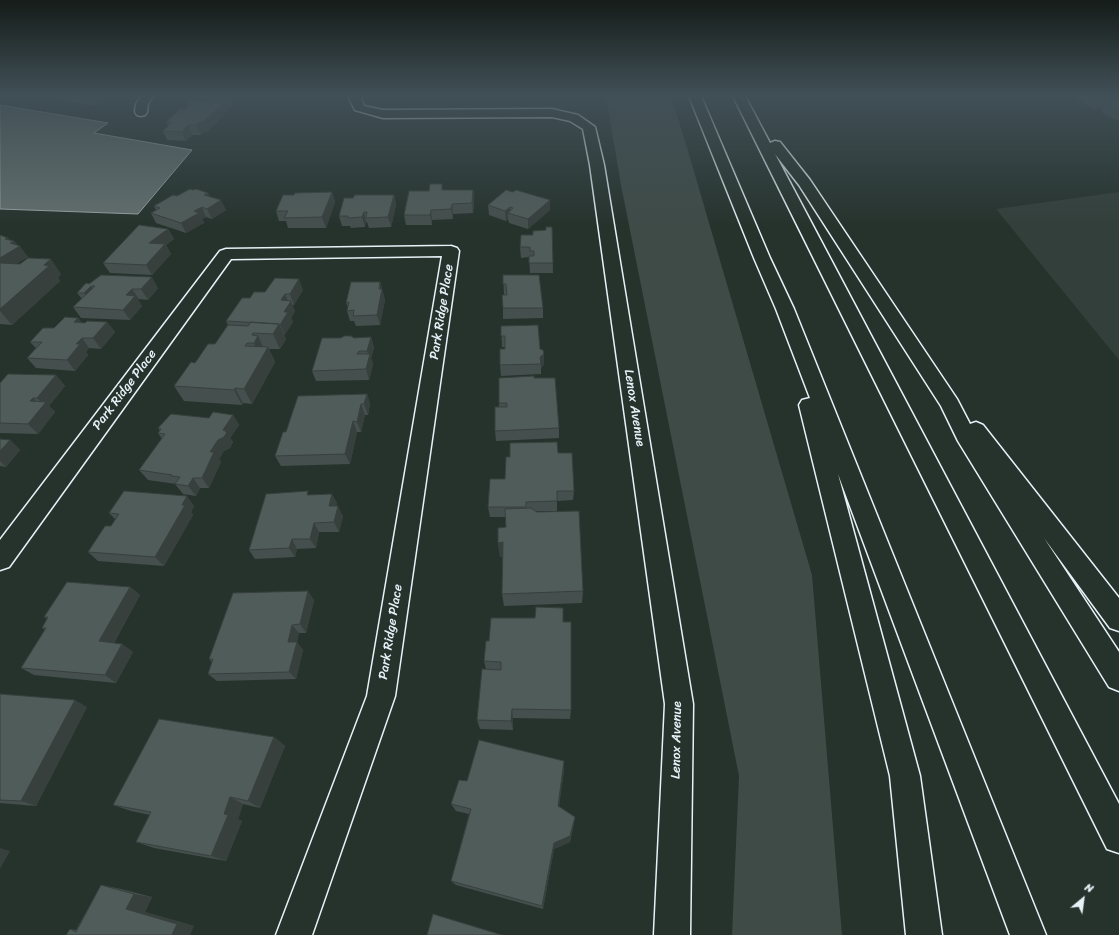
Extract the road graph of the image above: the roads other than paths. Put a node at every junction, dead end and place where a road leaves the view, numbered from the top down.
1 (592, 140) edge
2 (713, 140) edge
3 (761, 140) edge
4 (772, 140) edge
5 (785, 309) junction
6 (950, 404) junction
7 (0, 559) edge
8 (1119, 618) edge
9 (1119, 678) edge
10 (1119, 837) edge
11 (294, 935) edge
12 (672, 935) edge
13 (924, 935) edge
14 (1028, 935) edge

1 - 12 main road, Lenox Avenue
2 - 5 main road
3 - 10 main road
4 - 6 main road
5 - 13 main road
5 - 14 main road
6 - 8 main road
6 - 9 main road
7 - 11 main road, Park Ridge Place

